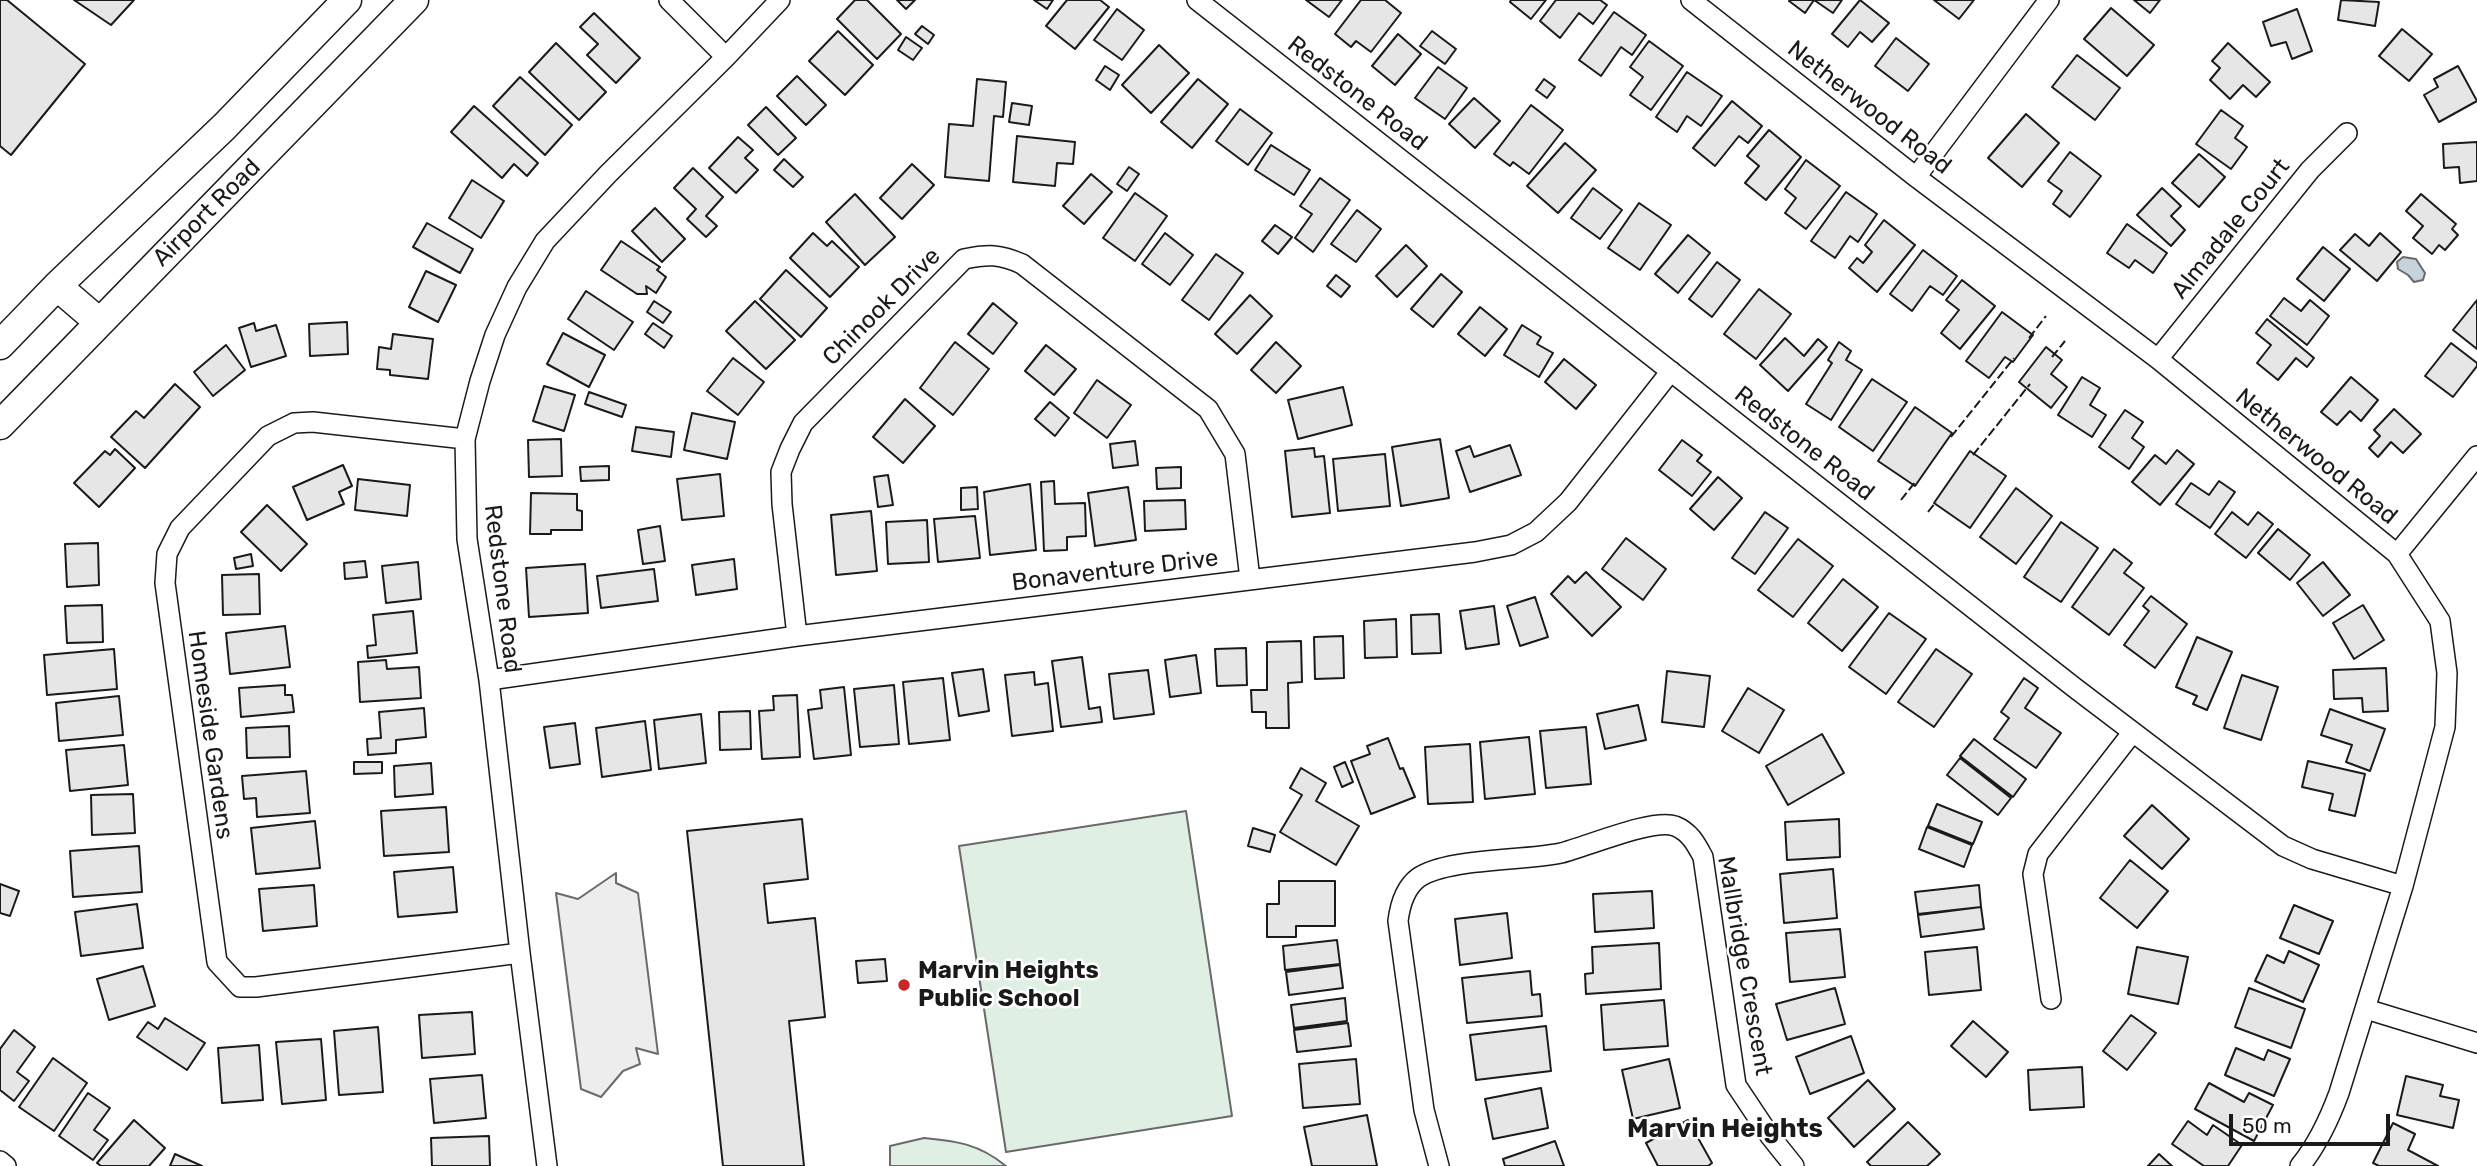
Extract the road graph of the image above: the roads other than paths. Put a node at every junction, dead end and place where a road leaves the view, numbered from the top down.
1 (347, 0) edge
2 (414, 0) edge
3 (669, 0) edge
4 (779, 0) edge
5 (1197, 0) edge
6 (1691, 0) edge
7 (2049, 0) edge
8 (726, 57) junction
9 (2347, 133) dead end
10 (1916, 177) junction
11 (57, 286) junction
12 (99, 322) junction
13 (0, 345) edge
14 (2158, 359) junction
15 (1671, 371) junction
16 (0, 425) edge
17 (465, 439) junction
18 (2477, 456) edge
19 (2396, 554) junction
20 (1250, 579) junction
21 (797, 636) junction
22 (489, 680) junction
23 (2133, 733) junction
24 (2403, 886) junction
25 (520, 953) junction
26 (2050, 999) dead end
27 (2366, 1009) junction
28 (2477, 1043) edge
29 (0, 1161) edge
30 (6, 1166) edge
31 (547, 1166) edge
32 (1439, 1166) edge
33 (1794, 1166) edge
34 (2300, 1166) edge

1 - 11 main road, Airport Road
2 - 12 main road, Airport Road
3 - 8 street
4 - 8 street, Redstone Road
5 - 15 street, Redstone Road
6 - 10 street, Netherwood Road
7 - 10 street
8 - 17 street, Redstone Road
9 - 14 street, Almadale Court
10 - 14 street, Netherwood Road
11 - 12 main road
11 - 13 main road, Airport Road
12 - 16 main road, Airport Road
14 - 19 street, Netherwood Road
15 - 20 street, Bonaventure Drive
15 - 23 street, Redstone Road
17 - 22 street, Redstone Road
17 - 25 street, Homeside Gardens
18 - 19 street
19 - 24 street, Netherwood Road
20 - 21 street, Bonaventure Drive
20 - 21 street, Chinook Drive
21 - 22 street, Bonaventure Drive
22 - 25 street, Redstone Road
23 - 24 street, Redstone Road
23 - 26 street
24 - 27 street, Netherwood Road
25 - 31 street, Redstone Road
27 - 28 street
27 - 34 street, Netherwood Road
29 - 30 street
32 - 33 street, Mallbridge Crescent

